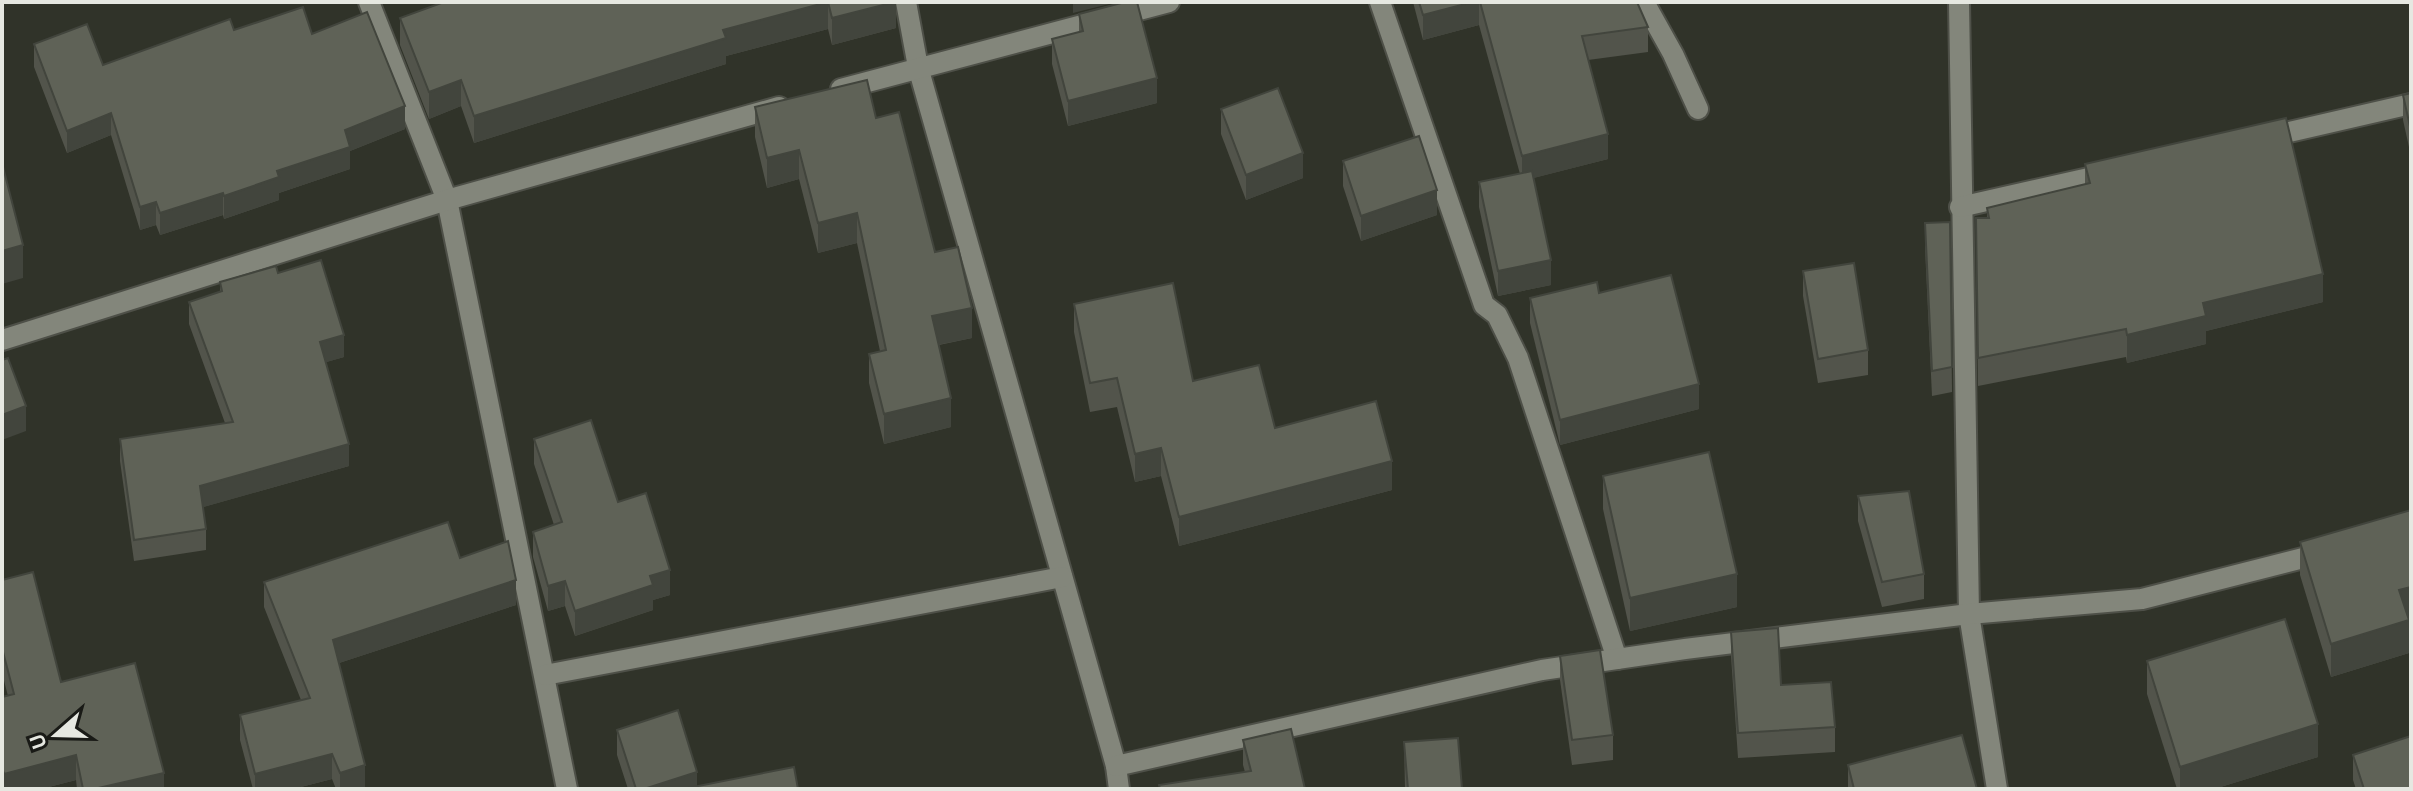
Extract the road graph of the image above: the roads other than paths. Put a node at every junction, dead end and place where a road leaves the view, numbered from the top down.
1 (369, 2) edge
2 (906, 2) edge
3 (1169, 2) edge
4 (1380, 2) edge
5 (1644, 2) edge
6 (1959, 2) edge
7 (918, 67) junction
8 (827, 93) edge
9 (797, 102) edge
10 (2411, 104) edge
11 (1698, 109) dead end
12 (2240, 143) edge
13 (2131, 168) edge
14 (447, 200) junction
15 (1960, 207) junction
16 (2, 340) edge
17 (2340, 549) edge
18 (1062, 577) junction
19 (1969, 614) junction
20 (1617, 659) junction
21 (545, 675) junction
22 (1116, 766) junction
23 (567, 789) edge
24 (1119, 789) edge
25 (1997, 789) edge

1 - 14 street
2 - 7 street
3 - 7 street
4 - 20 street
5 - 11 street
6 - 15 street
7 - 8 street
7 - 18 street
9 - 14 street
10 - 12 street
13 - 15 street
14 - 16 street
14 - 21 street
15 - 19 street
17 - 19 street
18 - 21 street
18 - 22 street
19 - 20 street
19 - 25 street
20 - 22 street
21 - 23 street
22 - 24 street

